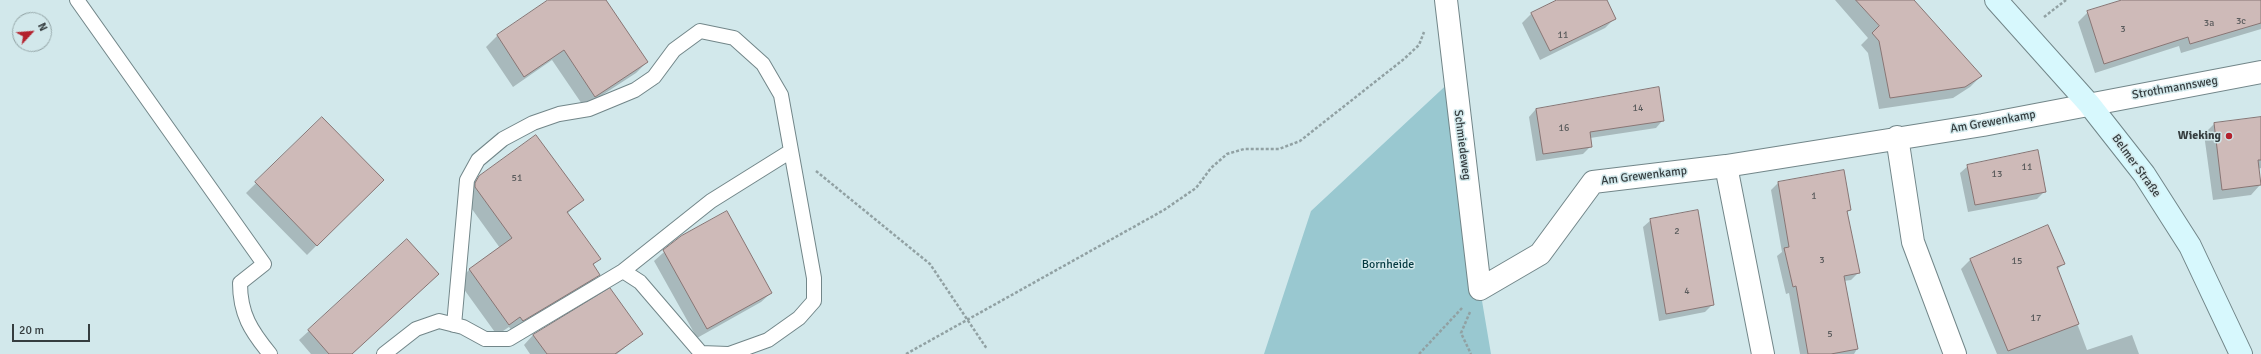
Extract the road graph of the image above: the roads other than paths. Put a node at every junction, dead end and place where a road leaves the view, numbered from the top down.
1 (77, 0) edge
2 (1446, 0) edge
3 (1996, 0) edge
4 (2261, 72) edge
5 (2089, 104) junction
6 (1897, 137) junction
7 (791, 151) junction
8 (1726, 166) junction
9 (623, 271) junction
10 (1480, 289) joint
11 (454, 325) junction
12 (270, 354) edge
13 (384, 354) edge
14 (729, 354) edge
15 (1763, 354) edge
16 (1955, 354) edge
17 (2241, 354) edge

1 - 12 lane
2 - 10 street, Schmiedeweg
3 - 5 street, Belmer Straße
4 - 5 street, Strothmannsweg
5 - 6 street, Am Grewenkamp
5 - 17 street, Belmer Straße
6 - 8 street, Am Grewenkamp
6 - 16 street
7 - 9 lane
7 - 11 lane
7 - 14 lane
8 - 10 street, Am Grewenkamp
8 - 15 street
9 - 11 lane
9 - 14 lane
11 - 13 lane

